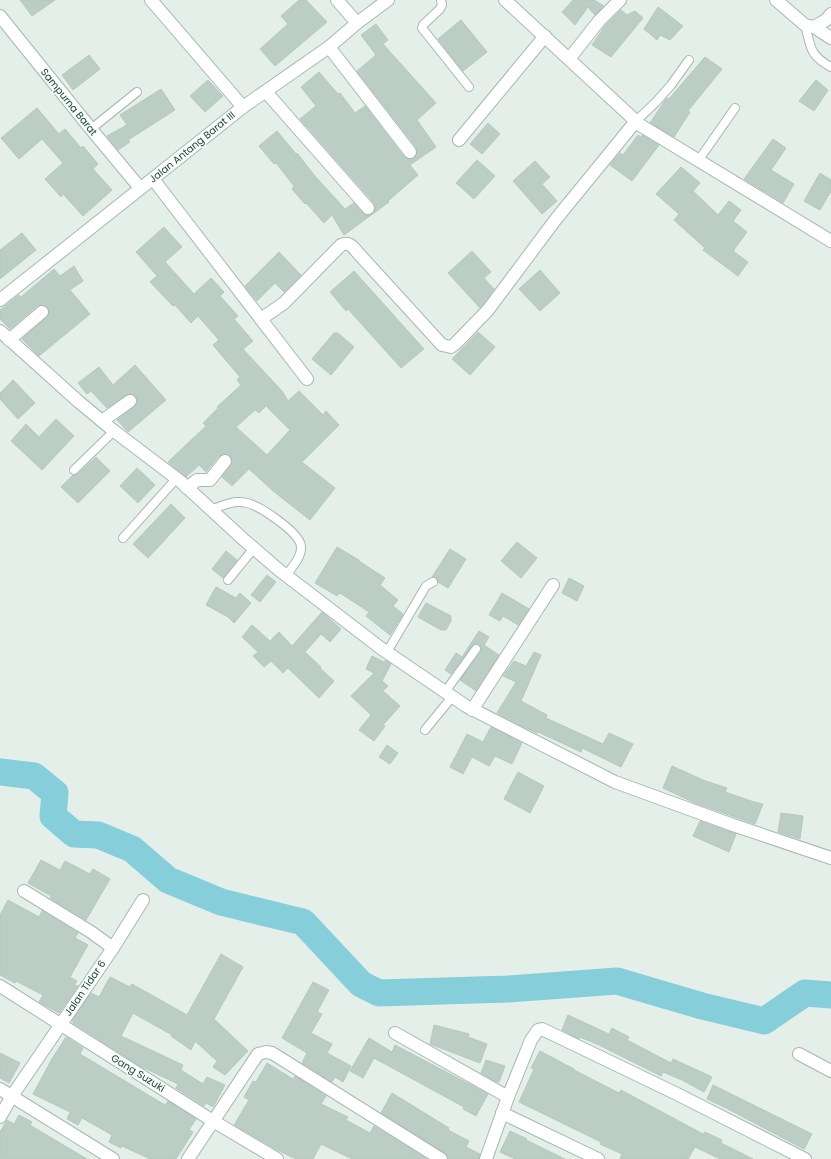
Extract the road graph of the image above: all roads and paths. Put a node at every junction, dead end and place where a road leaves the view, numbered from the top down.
1 (151, 0) edge
2 (337, 0) edge
3 (388, 0) edge
4 (441, 0) edge
5 (506, 0) edge
6 (620, 0) edge
7 (776, 0) edge
8 (831, 14) edge
9 (0, 16) edge
10 (357, 23) junction
11 (810, 26) junction
12 (545, 36) junction
13 (831, 38) edge
14 (329, 46) junction
15 (569, 59) junction
16 (689, 60) dead end
17 (831, 67) edge
18 (469, 87) dead end
19 (137, 92) dead end
20 (266, 92) junction
21 (243, 107) junction
22 (735, 108) dead end
23 (636, 121) junction
24 (91, 129) junction
25 (459, 140) dead end
26 (410, 152) dead end
27 (698, 161) junction
28 (153, 179) junction
29 (140, 188) junction
30 (368, 208) dead end
31 (831, 241) edge
32 (0, 300) edge
33 (42, 312) dead end
34 (261, 319) junction
35 (0, 331) edge
36 (10, 340) junction
37 (307, 379) dead end
38 (130, 400) dead end
39 (102, 421) junction
40 (114, 431) junction
41 (225, 461) dead end
42 (74, 470) dead end
43 (176, 479) junction
44 (187, 488) junction
45 (211, 510) junction
46 (123, 538) dead end
47 (254, 548) junction
48 (286, 576) junction
49 (228, 580) dead end
50 (432, 582) dead end
51 (553, 585) dead end
52 (476, 649) dead end
53 (387, 652) junction
54 (449, 694) junction
55 (472, 710) junction
56 (426, 730) dead end
57 (831, 858) edge
58 (24, 892) dead end
59 (142, 900) dead end
60 (113, 948) junction
61 (0, 986) edge
62 (61, 1025) junction
63 (395, 1033) dead end
64 (799, 1054) dead end
65 (831, 1071) edge
66 (0, 1089) edge
67 (12, 1096) junction
68 (508, 1097) junction
69 (502, 1113) junction
70 (0, 1117) edge
71 (213, 1120) junction
72 (113, 1159) edge
73 (188, 1159) edge
74 (277, 1159) edge
75 (441, 1159) edge
76 (486, 1159) edge
77 (598, 1159) edge
78 (805, 1159) edge

1 - 21 street
2 - 10 street
3 - 10 street, Jalan Antang Barat III
4 - 18 lane
5 - 12 street
6 - 15 street
7 - 11 street
8 - 11 street
9 - 24 street, Sampurna Barat
10 - 14 street, Jalan Antang Barat III
11 - 13 street
11 - 17 lane
12 - 15 street
12 - 25 street
14 - 20 street, Jalan Antang Barat III
14 - 26 street
15 - 23 street
16 - 23 lane
19 - 24 lane
20 - 21 street, Jalan Antang Barat III
20 - 30 street
21 - 28 street, Jalan Antang Barat III
22 - 27 lane
23 - 27 street
23 - 34 street
24 - 29 street, Sampurna Barat
27 - 31 street
28 - 29 street, Jalan Antang Barat III
28 - 34 street
29 - 32 street, Jalan Antang Barat III
33 - 36 street
34 - 37 street
35 - 36 street
36 - 39 street
38 - 39 street
39 - 40 street
40 - 42 lane
40 - 43 street
41 - 44 street
43 - 44 street
43 - 46 lane
44 - 45 street
45 - 47 street
45 - 48 lane
47 - 48 street
47 - 49 lane
48 - 53 street
50 - 53 lane
51 - 55 street
52 - 54 lane
53 - 54 street
54 - 55 street
54 - 56 lane
55 - 57 street
58 - 60 street
59 - 60 street, Jalan Tidar 6
60 - 62 street, Jalan Tidar 6
61 - 62 street, Gang Suzuki
62 - 67 street, Jalan Tidar 6
62 - 71 street, Gang Suzuki
63 - 68 street
64 - 65 street
66 - 67 street
67 - 70 street, Jalan Tidar 6
67 - 72 street
68 - 69 street
68 - 78 street
69 - 76 street
69 - 77 street
71 - 73 street
71 - 74 street, Gang Suzuki
71 - 75 street

